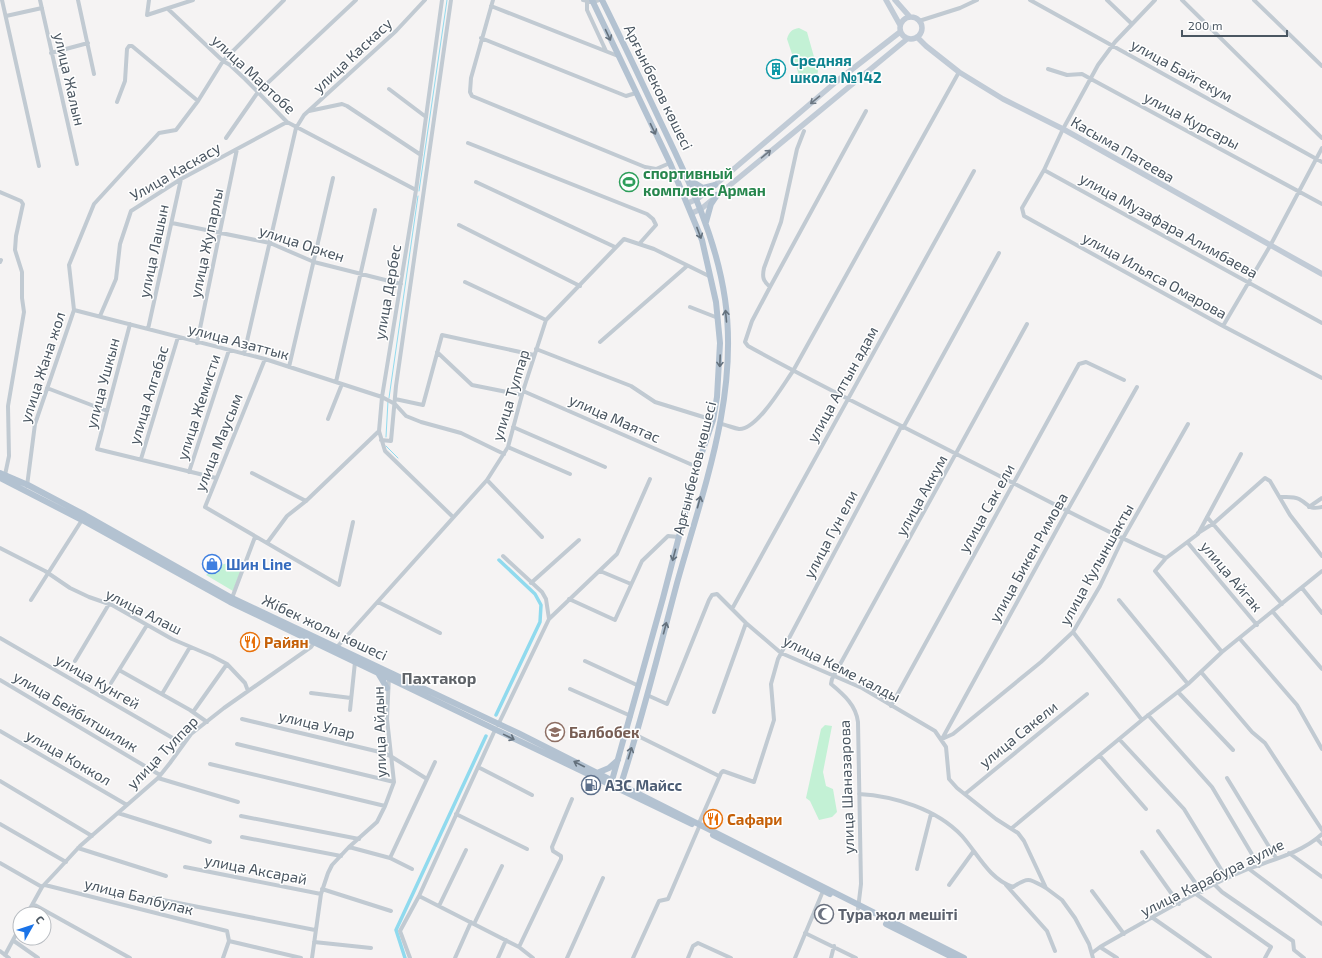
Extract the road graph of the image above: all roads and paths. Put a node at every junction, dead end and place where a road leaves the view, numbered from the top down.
1 (2, 0) edge
2 (40, 0) edge
3 (78, 0) edge
4 (149, 0) edge
5 (193, 0) edge
6 (284, 0) edge
7 (356, 0) edge
8 (425, 0) edge
9 (442, 0) edge
10 (451, 0) edge
11 (493, 0) edge
12 (602, 0) edge
13 (886, 0) edge
14 (895, 0) edge
15 (977, 0) edge
16 (1030, 0) edge
17 (1107, 0) edge
18 (1155, 0) edge
19 (1182, 0) edge
20 (1254, 0) edge
21 (590, 1) edge
22 (491, 6) junction
23 (42, 8) junction
24 (168, 9) junction
25 (6, 16) junction
26 (910, 17) junction
27 (919, 21) junction
28 (1132, 24) junction
29 (900, 25) junction
30 (900, 32) junction
31 (917, 37) junction
32 (481, 38) junction
33 (907, 39) junction
34 (88, 43) junction
35 (1112, 45) junction
36 (606, 51) junction
37 (51, 53) junction
38 (618, 56) junction
39 (222, 61) junction
40 (1322, 66) edge
41 (1048, 69) dead end
42 (959, 72) junction
43 (94, 74) dead end
44 (1091, 78) junction
45 (389, 89) dead end
46 (258, 92) junction
47 (636, 94) junction
48 (198, 101) junction
49 (117, 102) dead end
50 (866, 111) dead end
51 (308, 112) junction
52 (426, 117) junction
53 (287, 122) junction
54 (296, 128) junction
55 (1063, 129) junction
56 (804, 131) dead end
57 (226, 138) dead end
58 (1322, 138) edge
59 (468, 143) dead end
60 (1322, 148) edge
61 (237, 149) junction
62 (421, 155) junction
63 (1316, 158) junction
64 (1322, 162) edge
65 (670, 163) junction
66 (77, 164) dead end
67 (39, 166) dead end
68 (1044, 170) junction
69 (974, 171) dead end
70 (333, 178) dead end
71 (688, 178) junction
72 (181, 179) junction
73 (476, 182) dead end
74 (715, 185) junction
75 (416, 190) junction
76 (1298, 191) junction
77 (0, 192) edge
78 (717, 195) junction
79 (697, 199) junction
80 (688, 203) junction
81 (1322, 204) edge
82 (701, 209) junction
83 (375, 210) dead end
84 (692, 213) junction
85 (172, 223) junction
86 (706, 223) junction
87 (459, 225) dead end
88 (220, 233) junction
89 (270, 243) junction
90 (640, 243) junction
91 (1270, 246) junction
92 (615, 247) junction
93 (999, 253) dead end
94 (314, 262) junction
95 (687, 266) junction
96 (361, 274) junction
97 (1322, 274) edge
98 (712, 277) junction
99 (465, 282) dead end
100 (1247, 283) junction
101 (401, 284) junction
102 (580, 286) junction
103 (770, 287) junction
104 (690, 307) dead end
105 (74, 310) junction
106 (100, 316) junction
107 (718, 318) junction
108 (546, 320) junction
109 (1322, 323) edge
110 (130, 324) junction
111 (1027, 324) dead end
112 (1223, 326) junction
113 (148, 329) junction
114 (178, 336) junction
115 (197, 342) junction
116 (600, 342) dead end
117 (536, 349) junction
118 (229, 350) junction
119 (438, 352) junction
120 (244, 354) junction
121 (534, 355) junction
122 (265, 359) junction
123 (289, 367) junction
124 (793, 371) junction
125 (1322, 378) edge
126 (1124, 380) dead end
127 (336, 382) junction
128 (342, 384) junction
129 (1137, 387) dead end
130 (47, 388) junction
131 (523, 393) junction
132 (382, 397) junction
133 (395, 399) junction
134 (848, 399) junction
135 (395, 404) junction
136 (107, 411) junction
137 (328, 419) dead end
138 (713, 420) junction
139 (721, 424) junction
140 (1188, 424) dead end
141 (513, 427) junction
142 (902, 427) junction
143 (378, 431) junction
144 (381, 440) junction
145 (508, 447) junction
146 (504, 454) junction
147 (957, 454) junction
148 (1241, 454) dead end
149 (141, 460) junction
150 (605, 467) dead end
151 (696, 467) junction
152 (189, 472) junction
153 (252, 473) dead end
154 (570, 474) dead end
155 (2, 476) edge
156 (216, 478) junction
157 (650, 479) dead end
158 (486, 480) junction
159 (1014, 483) junction
160 (27, 488) junction
161 (1280, 497) junction
162 (1322, 498) edge
163 (306, 501) junction
164 (1309, 507) junction
165 (1322, 507) edge
166 (1067, 511) junction
167 (453, 517) junction
168 (1207, 517) junction
169 (82, 520) junction
170 (353, 522) dead end
171 (1214, 523) junction
172 (1198, 534) junction
173 (255, 537) junction
174 (542, 537) dead end
175 (679, 537) junction
176 (579, 540) dead end
177 (1122, 540) junction
178 (267, 543) junction
179 (1188, 543) junction
180 (0, 548) edge
181 (503, 556) dead end
182 (1322, 556) edge
183 (1166, 558) junction
184 (600, 571) junction
185 (1322, 571) edge
186 (47, 573) junction
187 (532, 583) junction
188 (631, 584) junction
189 (1302, 588) junction
190 (232, 598) junction
191 (664, 598) junction
192 (569, 599) junction
193 (31, 600) dead end
194 (1119, 600) dead end
195 (672, 601) junction
196 (378, 602) junction
197 (109, 604) junction
198 (1282, 604) junction
199 (732, 609) junction
200 (1273, 612) junction
201 (1322, 614) edge
202 (548, 619) junction
203 (746, 623) junction
204 (147, 625) junction
205 (1257, 625) junction
206 (1073, 632) junction
207 (440, 633) dead end
208 (0, 638) edge
209 (1240, 639) junction
210 (314, 642) junction
211 (190, 647) junction
212 (337, 647) junction
213 (1222, 652) junction
214 (781, 653) junction
215 (75, 661) dead end
216 (585, 661) dead end
217 (355, 662) junction
218 (227, 664) junction
219 (1322, 669) edge
220 (120, 670) junction
221 (377, 672) junction
222 (1201, 672) junction
223 (389, 675) junction
224 (835, 676) junction
225 (0, 680) edge
226 (111, 682) dead end
227 (1188, 684) junction
228 (639, 686) junction
229 (387, 688) junction
230 (570, 689) dead end
231 (248, 691) junction
232 (1178, 692) junction
233 (311, 693) dead end
234 (162, 694) junction
235 (1087, 694) dead end
236 (647, 696) junction
237 (351, 698) junction
238 (891, 706) junction
239 (350, 710) dead end
240 (193, 712) junction
241 (714, 712) dead end
242 (1148, 715) junction
243 (631, 716) junction
244 (242, 719) dead end
245 (1142, 720) junction
246 (207, 722) junction
247 (497, 727) junction
248 (0, 731) edge
249 (636, 735) junction
250 (942, 739) junction
251 (1118, 739) junction
252 (183, 744) junction
253 (237, 744) dead end
254 (1322, 749) edge
255 (1233, 750) dead end
256 (1100, 756) junction
257 (392, 757) junction
258 (619, 758) junction
259 (435, 762) dead end
260 (210, 764) dead end
261 (478, 767) junction
262 (625, 770) junction
263 (597, 773) junction
264 (159, 776) junction
265 (719, 776) junction
266 (1227, 778) dead end
267 (427, 779) junction
268 (0, 781) edge
269 (394, 782) junction
270 (612, 783) junction
271 (619, 787) junction
272 (631, 789) junction
273 (859, 794) junction
274 (965, 794) junction
275 (532, 795) dead end
276 (572, 799) dead end
277 (238, 802) dead end
278 (126, 805) junction
279 (385, 806) junction
280 (1146, 809) dead end
281 (118, 813) junction
282 (456, 814) junction
283 (931, 814) junction
284 (241, 816) dead end
285 (0, 824) edge
286 (699, 825) junction
287 (1012, 828) junction
288 (1322, 830) edge
289 (1158, 831) dead end
290 (1322, 834) edge
291 (92, 836) junction
292 (242, 837) dead end
293 (359, 839) junction
294 (1316, 839) junction
295 (210, 842) dead end
296 (1322, 844) edge
297 (349, 847) junction
298 (78, 848) junction
299 (526, 849) dead end
300 (466, 850) dead end
301 (973, 852) junction
302 (1142, 852) dead end
303 (1289, 853) junction
304 (341, 856) junction
305 (390, 858) junction
306 (1276, 858) junction
307 (66, 862) junction
308 (0, 863) edge
309 (502, 866) dead end
310 (1259, 866) junction
311 (186, 868) dead end
312 (412, 869) dead end
313 (917, 869) dead end
314 (1249, 869) junction
315 (166, 876) dead end
316 (1322, 877) edge
317 (602, 878) dead end
318 (1227, 879) junction
319 (1006, 884) junction
320 (949, 885) dead end
321 (1216, 885) junction
322 (44, 886) junction
323 (1046, 888) junction
324 (322, 889) junction
325 (823, 891) junction
326 (1092, 891) dead end
327 (1202, 892) junction
328 (321, 894) junction
329 (1196, 894) junction
330 (419, 896) junction
331 (153, 898) dead end
332 (33, 904) joint
333 (1179, 904) junction
334 (439, 906) junction
335 (858, 907) junction
336 (391, 911) dead end
337 (1153, 918) junction
338 (472, 923) junction
339 (1322, 924) edge
340 (315, 930) junction
341 (805, 933) junction
342 (1124, 934) junction
343 (506, 940) junction
344 (229, 941) junction
345 (314, 942) junction
346 (12, 944) edge
347 (21, 946) edge
348 (834, 946) junction
349 (519, 947) junction
350 (1100, 947) junction
351 (370, 948) dead end
352 (0, 951) edge
353 (1055, 951) dead end
354 (5, 954) junction
355 (1092, 956) edge
356 (9, 958) edge
357 (38, 958) edge
358 (130, 958) edge
359 (223, 958) edge
360 (301, 958) edge
361 (312, 958) edge
362 (410, 958) edge
363 (455, 958) edge
364 (498, 958) edge
365 (533, 958) edge
366 (567, 958) edge
367 (632, 958) edge
368 (688, 958) edge
369 (732, 958) edge
370 (796, 958) edge
371 (831, 958) edge
372 (856, 958) edge
373 (954, 958) edge
374 (964, 958) edge
375 (1117, 958) edge
376 (1210, 958) edge
377 (1265, 958) edge
378 (1304, 958) edge

1 - 25 street
2 - 23 street, улица Жалын
3 - 34 street
4 - 24 street
5 - 24 street
6 - 39 street, улица Жана жол
7 - 46 street
8 - 51 street, улица Каскасу
9 - 52 street, улица Дербес
10 - 133 street, улица Дербес
11 - 22 street
12 - 71 main road, Арғынбеков көшесі
13 - 29 main road
14 - 26 main road
15 - 27 street
16 - 35 street, улица Байгекум
17 - 28 street
18 - 28 street
19 - 58 street
20 - 40 street
21 - 36 street
21 -> 38 main road, Арғынбеков көшесі
22 - 32 street
22 - 36 street
23 - 25 street
23 - 37 street, улица Жалын
24 - 39 street, улица Мартобе
25 - 67 street
26 - 27 main road
26 - 29 main road
27 - 31 main road
28 - 35 street
29 - 30 main road
30 - 33 main road
30 -> 74 main road
31 - 33 main road
31 - 42 main road, Касыма Патеева
32 - 47 street
32 - 65 street
78 -> 33 main road
34 - 37 street
34 - 43 street
35 - 44 street
35 - 63 street, улица Байгекум
36 - 38 street
37 - 66 street, улица Жалын
38 - 47 main road, Арғынбеков көшесі
39 - 46 street, улица Мартобе
39 - 48 street, улица Жана жол
41 - 44 street, улица Курсары
42 - 55 main road, Касыма Патеева
42 - 124 street
44 - 55 street
44 - 76 street, улица Курсары
45 - 52 street
46 - 53 street, улица Мартобе
46 - 57 street
47 -> 65 main road, Арғынбеков көшесі
48 - 49 street
48 - 105 street, улица Жана жол
50 - 103 street
51 - 54 street, улица Каскасу
51 - 62 street
52 - 62 street, улица Дербес
53 - 54 street, улица Мартобе
53 - 61 street, Улица Каскасу
54 - 75 street, улица Мартобе
54 - 89 street
55 - 68 street
55 - 91 main road, Касыма Патеева
56 - 103 street
59 - 90 street
60 - 63 street
61 - 72 street, Улица Каскасу
61 - 88 street, улица Жупарлы
62 - 75 street, улица Дербес
63 - 64 street, улица Байгекум
63 - 76 street
65 - 80 main road, Арғынбеков көшесі
68 - 100 street, улица Музафара Алимбаева
68 - 112 street, улица Ильяса Омарова
69 - 134 street, улица Алтын адам
70 - 94 street
71 - 74 main road
71 - 79 main road, Арғынбеков көшесі
72 - 85 street, улица Лашын
72 - 106 street, Улица Каскасу
73 - 92 street
74 - 79 main road
75 - 101 street, улица Дербес
76 - 81 street, улица Курсары
76 - 91 street
77 - 155 street
78 - 82 main road
78 - 86 main road
79 - 80 main road
79 - 82 main road, Арғынбеков көшесі
80 - 84 main road, Арғынбеков көшесі
82 - 84 main road
82 - 86 main road, Арғынбеков көшесі
83 - 96 street
84 -> 98 main road, Арғынбеков көшесі
85 - 88 street, улица Оркен
85 - 113 street, улица Лашын
139 -> 86 main road, Арғынбеков көшесі
87 - 102 street
88 - 89 street, улица Оркен
88 - 115 street, улица Жупарлы
89 - 94 street, улица Оркен
89 - 120 street
90 - 92 street, улица Тулпар
90 - 95 street, улица Тулпар
91 - 97 main road, Касыма Патеева
91 - 100 street
92 - 102 street, улица Тулпар
93 - 142 street, улица Гун ели
94 - 96 street, улица Оркен
94 - 123 street
95 - 98 street, улица Тулпар
95 - 116 street
96 - 101 street, улица Оркен
96 - 127 street
98 - 107 main road, Арғынбеков көшесі
99 - 108 street
100 - 109 street, улица Музафара Алимбаева
100 - 112 street
101 - 132 street, улица Дербес
102 - 108 street, улица Тулпар
103 - 124 street
104 - 107 street
105 - 106 street, улица Азаттык
105 - 130 street, улица Жана жол
106 - 110 street, улица Азаттык
107 -> 138 main road, Арғынбеков көшесі
108 - 117 street, улица Тулпар
110 - 113 street, улица Азаттык
110 - 136 street, улица Ушкын
111 - 147 street, улица Аккум
112 - 125 street, улица Ильяса Омарова
113 - 114 street, улица Азаттык
114 - 115 street, улица Азаттык
114 - 149 street, улица Алгабас
115 - 118 street, улица Азаттык
117 - 121 street, улица Тулпар
117 - 138 street
118 - 120 street, улица Азаттык
118 - 152 street, улица Жемисти
119 - 121 street
119 - 131 street, улица Маятас
119 - 133 street
120 - 122 street, улица Азаттык
121 - 131 street, улица Тулпар
122 - 123 street, улица Азаттык
122 - 156 street, улица Маусым
123 - 127 street, улица Азаттык
124 - 134 street
124 - 139 street
126 - 159 street, улица Сак ели
127 - 128 street, улица Азаттык
128 - 132 street, улица Азаттык
128 - 137 street
129 - 166 street, улица Бикен Римова
130 - 136 street
130 - 160 street, улица Жана жол
131 - 141 street, улица Тулпар
131 - 151 street, улица Маятас
132 - 135 street, улица Азаттык
132 - 143 street, улица Дербес
133 - 135 street, улица Дербес
134 - 142 street
134 - 199 street, улица Алтын адам
135 - 144 street, улица Дербес
135 - 146 street, улица Азаттык
136 - 149 street, улица Ушкын
138 - 151 main road, Арғынбеков көшесі
195 -> 139 main road, Арғынбеков көшесі
140 - 177 street, улица Кулыншакты
141 - 145 street, улица Тулпар
141 - 150 street
142 - 147 street
142 - 214 street, улица Гун ели
143 - 144 street
143 - 163 street
144 - 167 street
145 - 146 street, улица Тулпар
145 - 154 street
146 - 158 street, улица Тулпар
147 - 159 street
147 - 224 street, улица Аккум
148 - 168 street
149 - 152 street
151 - 175 main road, Арғынбеков көшесі
152 - 156 street
153 - 163 street
155 - 160 main road, Жібек жолы көшесі
156 - 173 street, улица Маусым
157 - 184 street
158 - 167 street, улица Тулпар
158 - 174 street
159 - 166 street
159 - 238 street, улица Сак ели
160 - 169 main road, Жібек жолы көшесі
160 - 190 main road, Жібек жолы көшесі
161 - 164 street
161 - 171 street
161 - 182 street
162 - 164 street
163 - 178 street
164 - 165 street
166 - 177 street
166 - 250 street, улица Бикен Римова
167 - 196 street, улица Тулпар
168 - 171 street
168 - 172 street
169 - 186 street
169 - 210 main road, Жібек жолы көшесі
170 - 178 street, улица Маусым
171 - 172 street
171 - 198 street
172 - 179 street
173 - 178 street, улица Маусым
173 - 190 street
175 - 188 street
175 -> 191 main road, Арғынбеков көшесі
176 - 187 street
177 - 183 street
177 - 206 street, улица Кулыншакты
179 - 183 street
179 - 205 street, улица Айгак
180 - 186 street, улица Алаш
181 - 187 street
183 - 213 street
184 - 188 street
184 - 192 street
185 - 189 street
186 - 193 street
186 - 197 street, улица Алаш
187 - 202 street
188 - 192 street
189 - 198 street
189 - 201 street
190 - 212 main road, Жібек жолы көшесі
191 - 195 main road
191 - 228 main road, Арғынбеков көшесі
192 - 202 street
194 - 227 street
236 -> 195 main road, Арғынбеков көшесі
196 - 207 street
196 - 212 street, улица Тулпар
197 - 204 street, улица Алаш
197 - 215 street
198 - 200 street
199 - 203 street, улица Кеме калды
199 - 236 street, улица Кеме калды
200 - 205 street
200 - 219 street, улица Айгак
202 - 247 street
203 - 214 street, улица Кеме калды
203 - 241 street
204 - 211 street, улица Алаш
204 - 220 street
205 - 209 street
206 - 245 street
206 - 250 street, улица Кулыншакты
208 - 252 street, улица Кунгей
209 - 213 street
209 - 254 street
210 - 217 main road, Жібек жолы көшесі
210 - 231 street, улица Тулпар
211 - 218 street, улица Алаш
211 - 234 street
212 - 223 main road, Жібек жолы көшесі
213 - 222 street
214 - 224 street, улица Кеме калды
214 - 265 street, улица Гун ели
216 - 228 street
217 - 221 main road, Жібек жолы көшесі
217 - 237 street
218 - 231 street, улица Алаш
218 - 240 street
220 - 226 street
220 - 234 street
221 - 223 main road, Жібек жолы көшесі
221 - 229 main road
222 - 227 street
222 - 288 street
223 - 229 street, улица Айдын
223 - 247 main road, Жібек жолы көшесі
224 - 238 street, улица Кеме калды
224 - 273 street, улица Шаназарова
225 - 264 street, улица Бейбитшилик
227 - 232 street
228 - 243 main road, Арғынбеков көшесі
229 - 257 street, улица Айдын
230 - 243 street
231 - 246 street, улица Тулпар
232 - 242 street
232 - 255 street
233 - 237 street
234 - 240 street
235 - 274 street, улица Сакели
236 - 249 main road, Арғынбеков көшесі
237 - 239 street
238 - 250 street, улица Кеме калды
240 - 246 street
242 - 245 street
242 - 310 street
243 - 258 main road, Арғынбеков көшесі
244 - 257 street, улица Улар
245 - 251 street
246 - 252 street, улица Тулпар
247 - 261 street
263 -> 247 main road, Жібек жолы көшесі
247 -> 270 main road, Жібек жолы көшесі
248 - 278 street, улица Коккол
262 -> 249 main road, Арғынбеков көшесі
249 - 265 street
250 - 274 street, улица Кеме калды
251 - 256 street
251 - 318 street
252 - 264 street, улица Тулпар
253 - 269 street
256 - 280 street
256 - 287 street
257 - 267 street, улица Улар
257 - 269 street, улица Айдын
258 - 263 main road
258 - 270 main road, Арғынбеков көшесі
259 - 267 street
260 - 279 street
261 - 275 street
261 - 282 street
262 - 271 main road, Арғынбеков көшесі
262 - 272 main road
263 - 270 main road, Жібек жолы көшесі
264 - 277 street, улица Бейбитшилик
264 - 278 street, улица Тулпар
265 - 286 street
266 - 306 street
267 - 305 street
268 - 291 street
269 - 279 street, улица Айдын
270 - 271 main road, Жібек жолы көшесі
271 - 272 main road, Жібек жолы көшесі
271 - 286 main road, Жібек жолы көшесі
272 - 286 main road, Жібек жолы көшесі
273 - 283 street
273 - 335 street, улица Шаназарова
274 - 287 street, улица Кеме калды
276 - 349 street
278 - 281 street, улица Тулпар
279 - 293 street, улица Айдын
281 - 291 street, улица Тулпар
281 - 295 street
282 - 299 street
282 - 330 street
283 - 301 street
283 - 313 street
284 - 293 street
285 - 307 street
286 - 325 main road, Жібек жолы көшесі
286 - 335 main road, Жібек жолы көшесі
286 - 367 street
287 - 323 street, улица Кеме калды
289 - 327 street
290 - 294 street, улица Карабура аулие
291 - 298 street, улица Тулпар
292 - 304 street
293 - 297 street, улица Айдын
294 - 296 street
294 - 303 street, улица Карабура аулие
297 - 304 street, улица Айдын
297 - 305 street
298 - 307 street, улица Тулпар
298 - 315 street
300 - 334 street
301 - 319 street
301 - 320 street
302 - 333 street
303 - 306 street, улица Карабура аулие
303 - 316 street
304 - 324 street, улица Айдын
305 - 312 street
306 - 310 street, улица Карабура аулие
307 - 322 street, улица Тулпар
308 - 322 street, улица Балбулак
309 - 338 street
310 - 314 street, улица Карабура аулие
311 - 328 street, улица Аксарай
314 - 318 street, улица Карабура аулие
314 - 339 street
317 - 366 street
318 - 321 street, улица Карабура аулие
319 - 323 street
319 - 353 street
321 - 327 street, улица Карабура аулие
321 - 378 street
322 - 332 street, улица Тулпар
322 - 344 street, улица Балбулак
323 - 355 street, улица Кеме калды
324 - 328 street, улица Айдын
324 - 336 street, улица Аксарай
325 - 335 main road, Жібек жолы көшесі
325 - 341 street
326 - 342 street
327 - 329 street, улица Карабура аулие
328 - 340 street, улица Айдын
329 - 333 street, улица Карабура аулие
329 - 377 street
330 - 334 street
330 - 362 street
331 - 340 street, улица Балбулак
332 - 358 street
333 - 337 street, улица Карабура аулие
334 - 338 street
335 - 373 main road, Жібек жолы көшесі
335 - 374 main road, Жібек жолы көшесі
337 - 342 street, улица Карабура аулие
337 - 376 street
338 - 343 street
338 - 363 street
340 - 345 street, улица Айдын
341 - 348 street
341 - 370 street
342 - 350 street, улица Карабура аулие
343 - 349 street
343 - 364 street
344 - 359 street
344 - 360 street
345 - 351 street
345 - 361 street, улица Айдын
346 - 354 street
347 - 357 street
348 - 371 street
348 - 372 street
349 - 365 street
350 - 355 street, улица Карабура аулие
350 - 375 street
352 - 354 street
354 - 356 street
368 - 369 street

